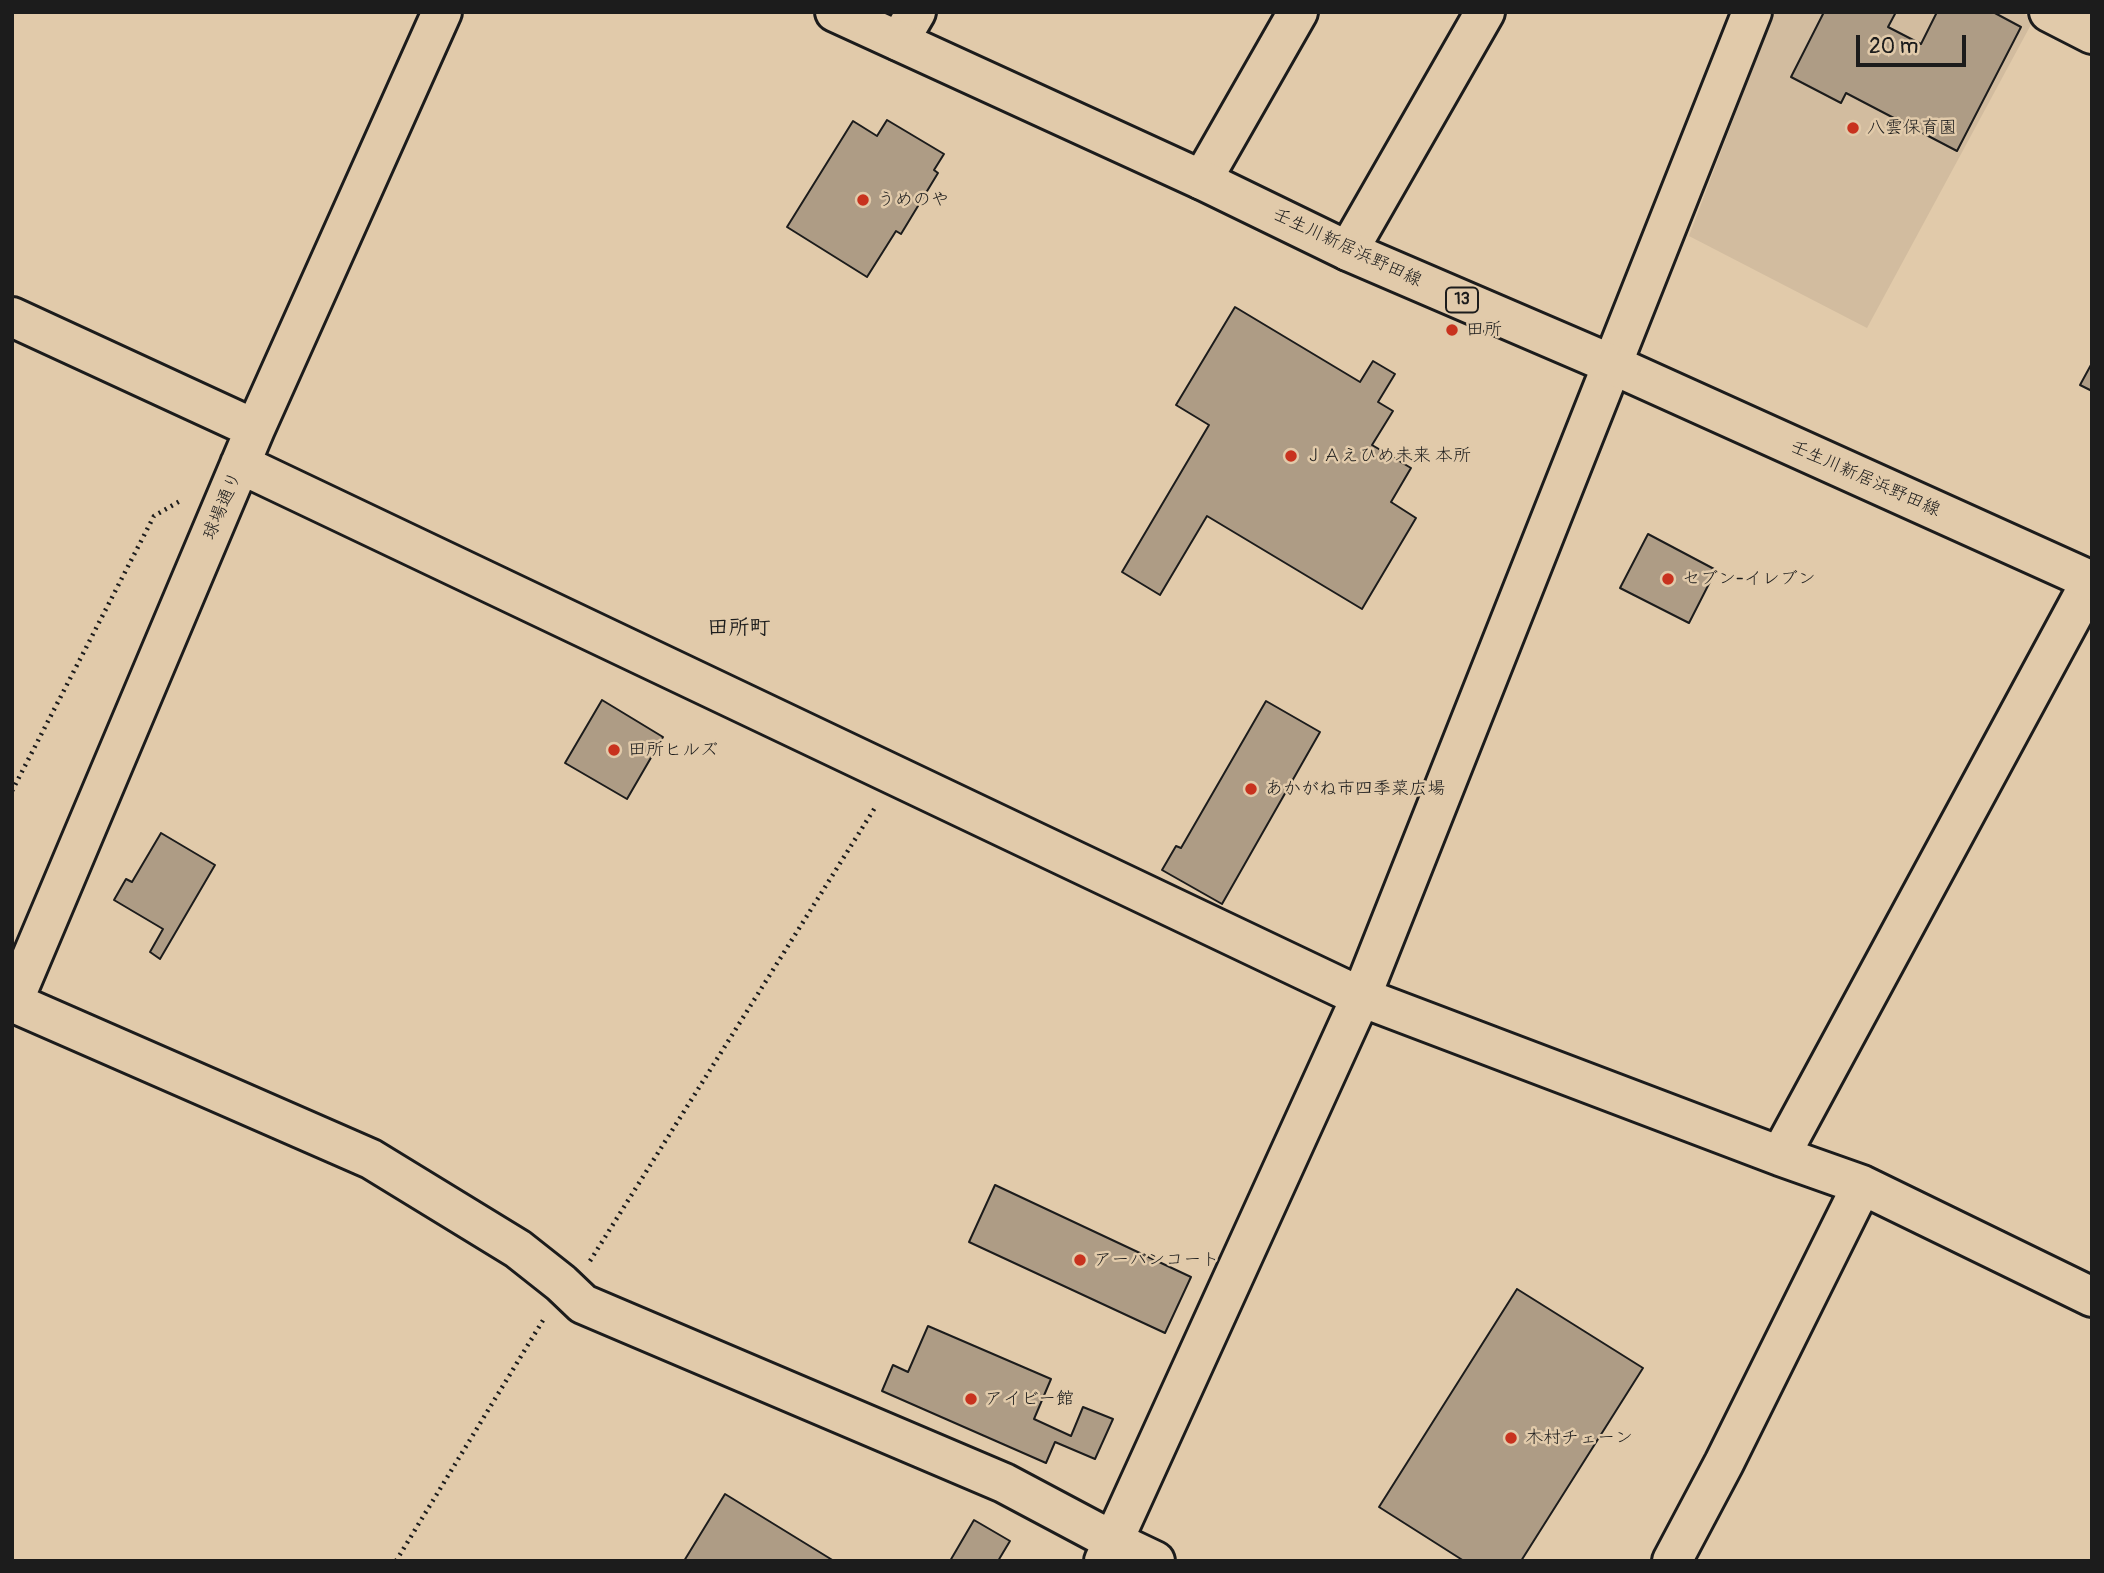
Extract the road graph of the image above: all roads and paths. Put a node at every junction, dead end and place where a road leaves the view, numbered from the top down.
1 (442, 12) edge
2 (835, 12) edge
3 (1298, 12) edge
4 (1485, 12) edge
5 (1752, 12) edge
6 (2049, 12) edge
7 (907, 27) edge
8 (2092, 34) edge
9 (1202, 180) junction
10 (1348, 251) junction
11 (12, 317) edge
12 (1611, 364) junction
13 (255, 429) junction
14 (240, 464) junction
15 (186, 488) dead end
16 (2091, 581) edge
17 (895, 776) junction
18 (12, 791) edge
19 (1361, 997) junction
20 (12, 1003) edge
21 (1780, 1156) junction
22 (1862, 1185) junction
23 (573, 1295) junction
24 (2092, 1297) edge
25 (1109, 1551) edge
26 (396, 1561) edge
27 (1155, 1561) edge
28 (1672, 1561) edge

1 - 13 street, 球場通り
2 - 7 street, 壬生川新居浜野田線 / 13
3 - 9 street
4 - 10 street
5 - 12 street
6 - 8 street
7 - 9 street, 壬生川新居浜野田線 / 13
9 - 10 street, 壬生川新居浜野田線 / 13
10 - 12 street, 壬生川新居浜野田線 / 13
11 - 13 street
12 - 16 street, 壬生川新居浜野田線 / 13
12 - 19 street
13 - 14 street, 球場通り
14 - 17 street
14 - 20 street, 球場通り
15 - 18 path
16 - 21 street
17 - 19 street
17 - 23 path
19 - 21 street
19 - 25 street
20 - 23 street
21 - 22 street
22 - 24 street
22 - 28 street
23 - 25 street
23 - 26 path
25 - 27 street

